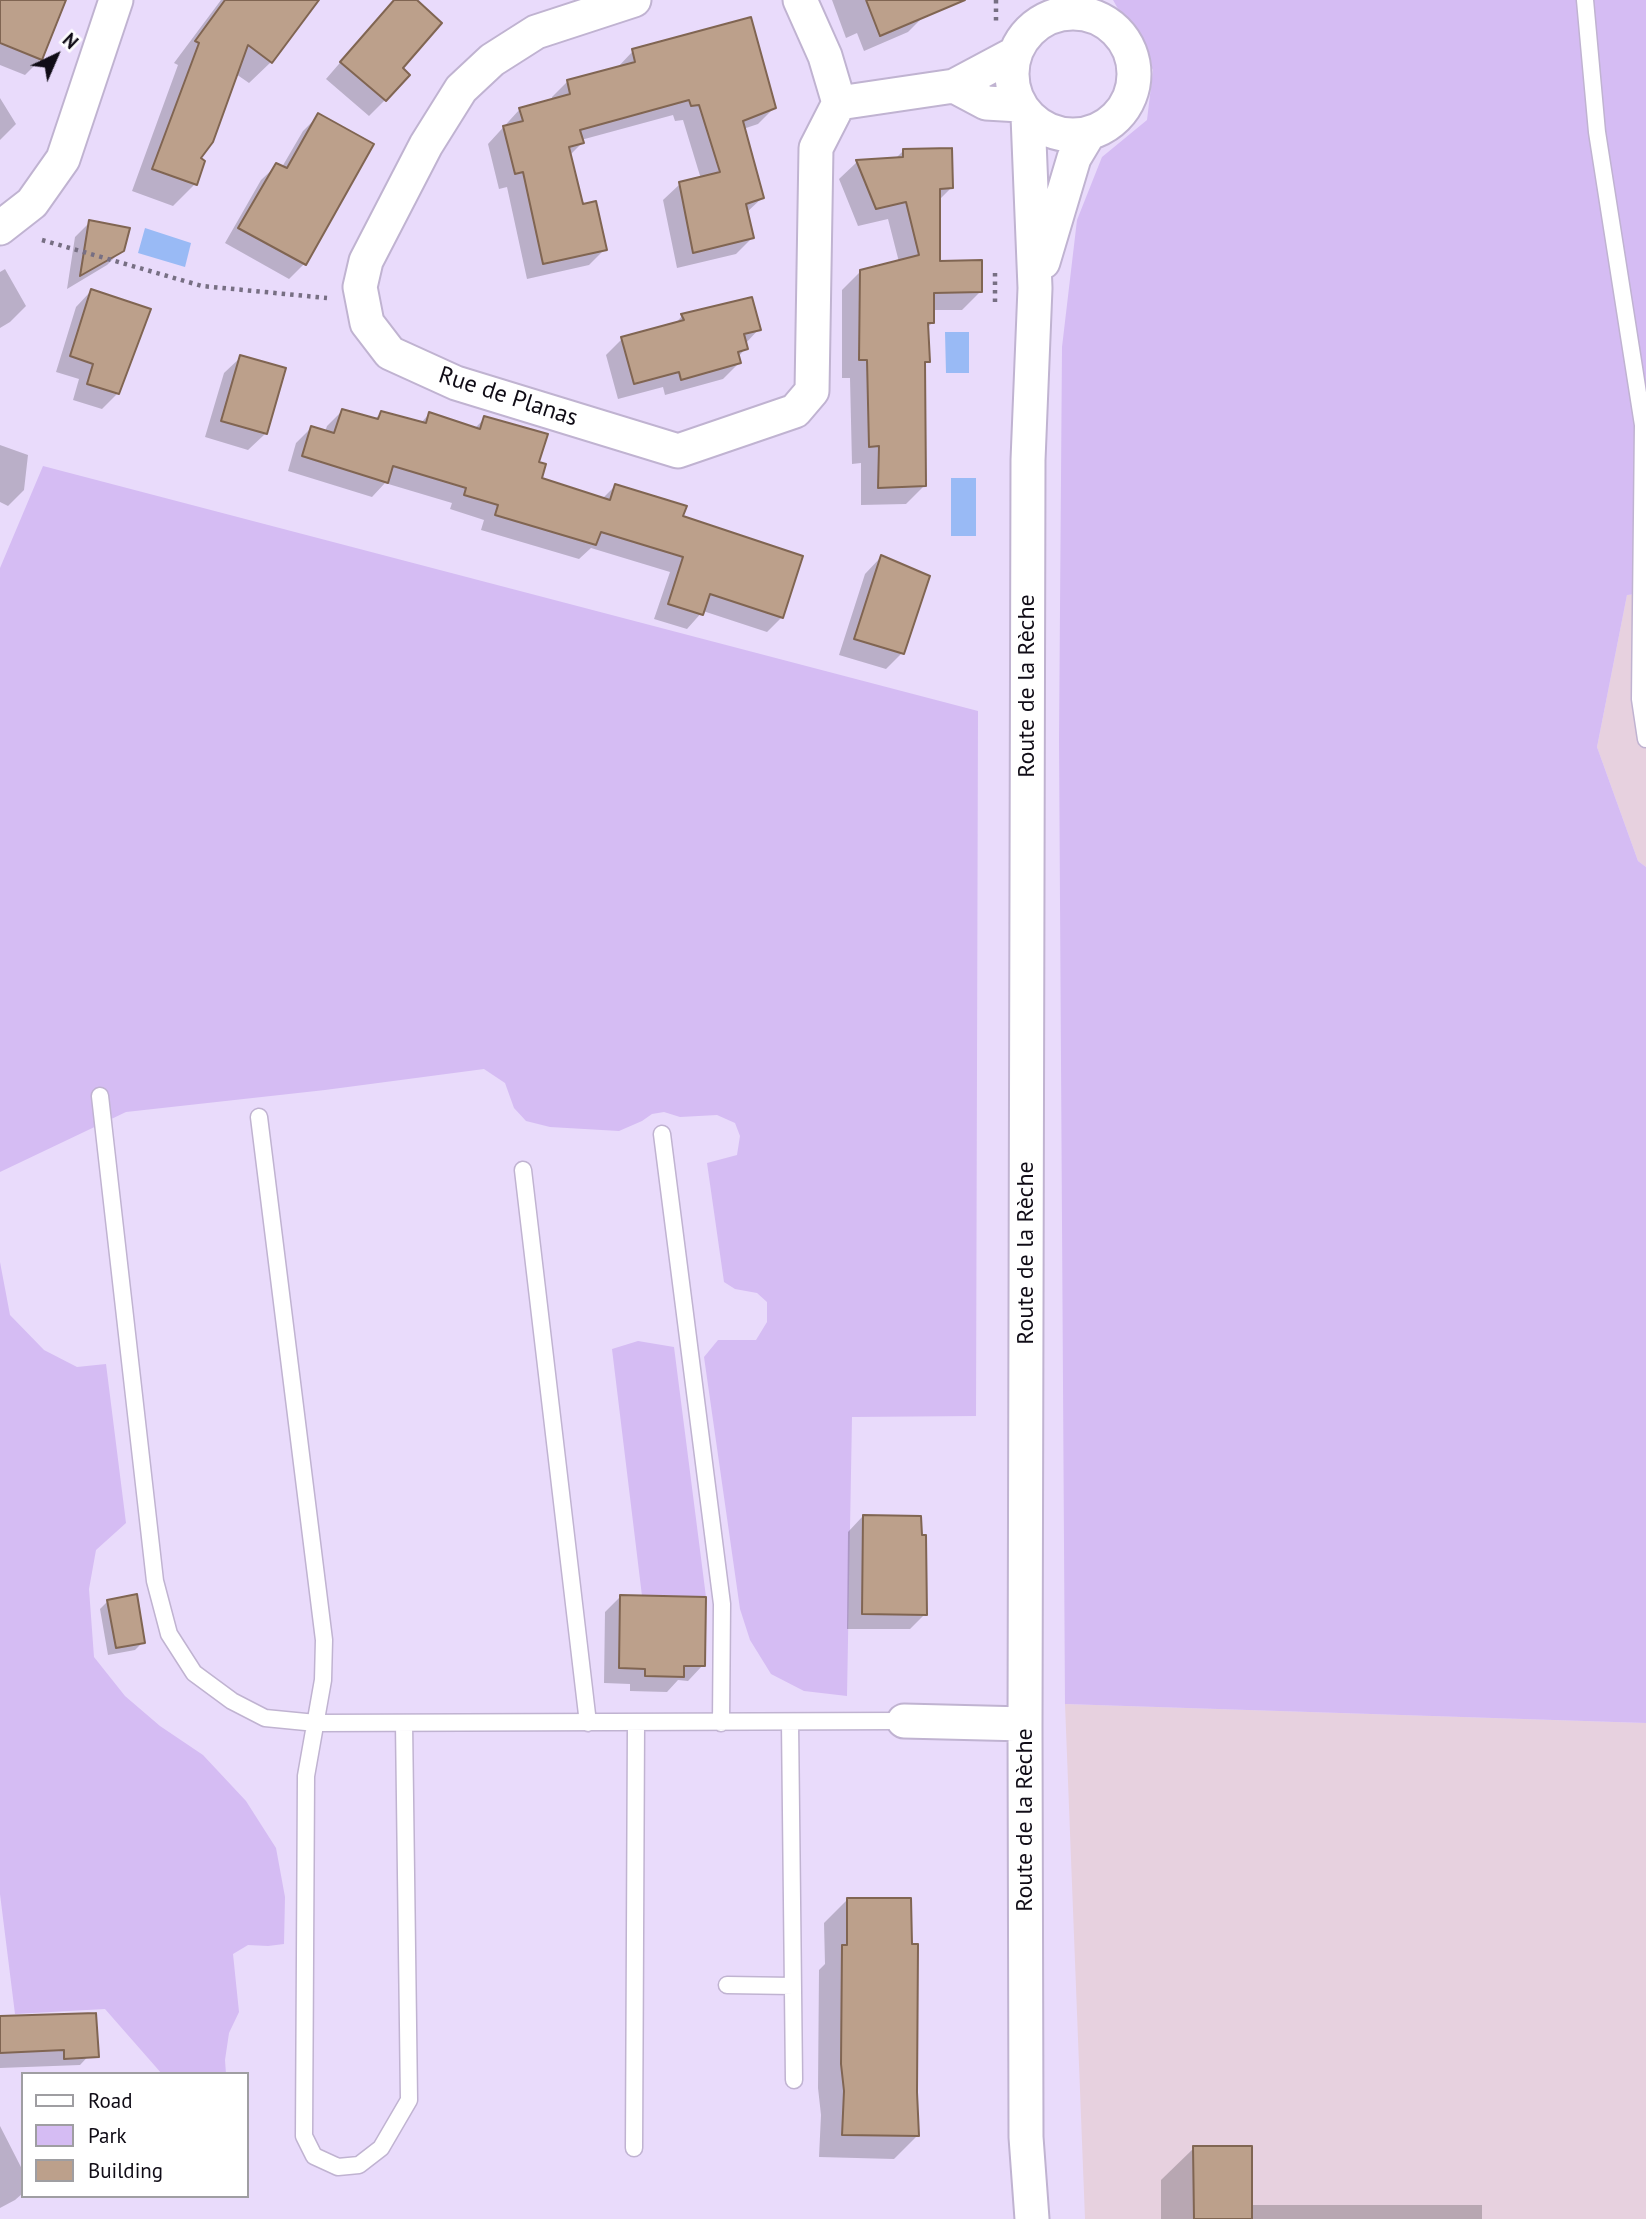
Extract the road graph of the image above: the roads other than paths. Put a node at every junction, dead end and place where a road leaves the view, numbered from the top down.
1 (116, 0) edge
2 (634, 0) edge
3 (800, 0) edge
4 (1585, 0) edge
5 (1084, 7) edge
6 (1028, 27) edge
7 (954, 86) junction
8 (839, 103) junction
9 (1024, 111) junction
10 (1089, 133) junction
11 (0, 228) edge
12 (1035, 288) junction
13 (1646, 739) edge
14 (100, 1096) dead end
15 (259, 1117) dead end
16 (662, 1134) dead end
17 (523, 1170) dead end
18 (904, 1721) joint
19 (790, 1722) junction
20 (316, 1723) junction
21 (404, 1723) junction
22 (588, 1723) junction
23 (636, 1723) junction
24 (721, 1723) junction
25 (1026, 1724) junction
26 (727, 1986) dead end
27 (793, 1986) junction
28 (794, 2080) dead end
29 (634, 2148) dead end
30 (1032, 2219) edge

1 - 11 street
2 - 8 street, Rue de Planas
3 - 8 street
4 - 13 lane
5 - 6 street
5 - 10 street
6 - 7 street
6 - 9 street
7 - 8 street
7 - 9 street
9 - 10 street
9 - 12 street, Route de la Rèche
10 - 12 street, Route de la Rèche
12 - 25 street, Route de la Rèche
14 - 20 lane
15 - 20 lane
16 - 24 lane
17 - 22 lane
18 - 19 lane
18 - 25 street
19 - 24 lane
19 - 27 lane
20 - 21 lane
20 - 21 lane
21 - 22 lane
22 - 23 lane
23 - 24 lane
23 - 29 lane
25 - 30 street, Route de la Rèche
26 - 27 lane
27 - 28 lane

